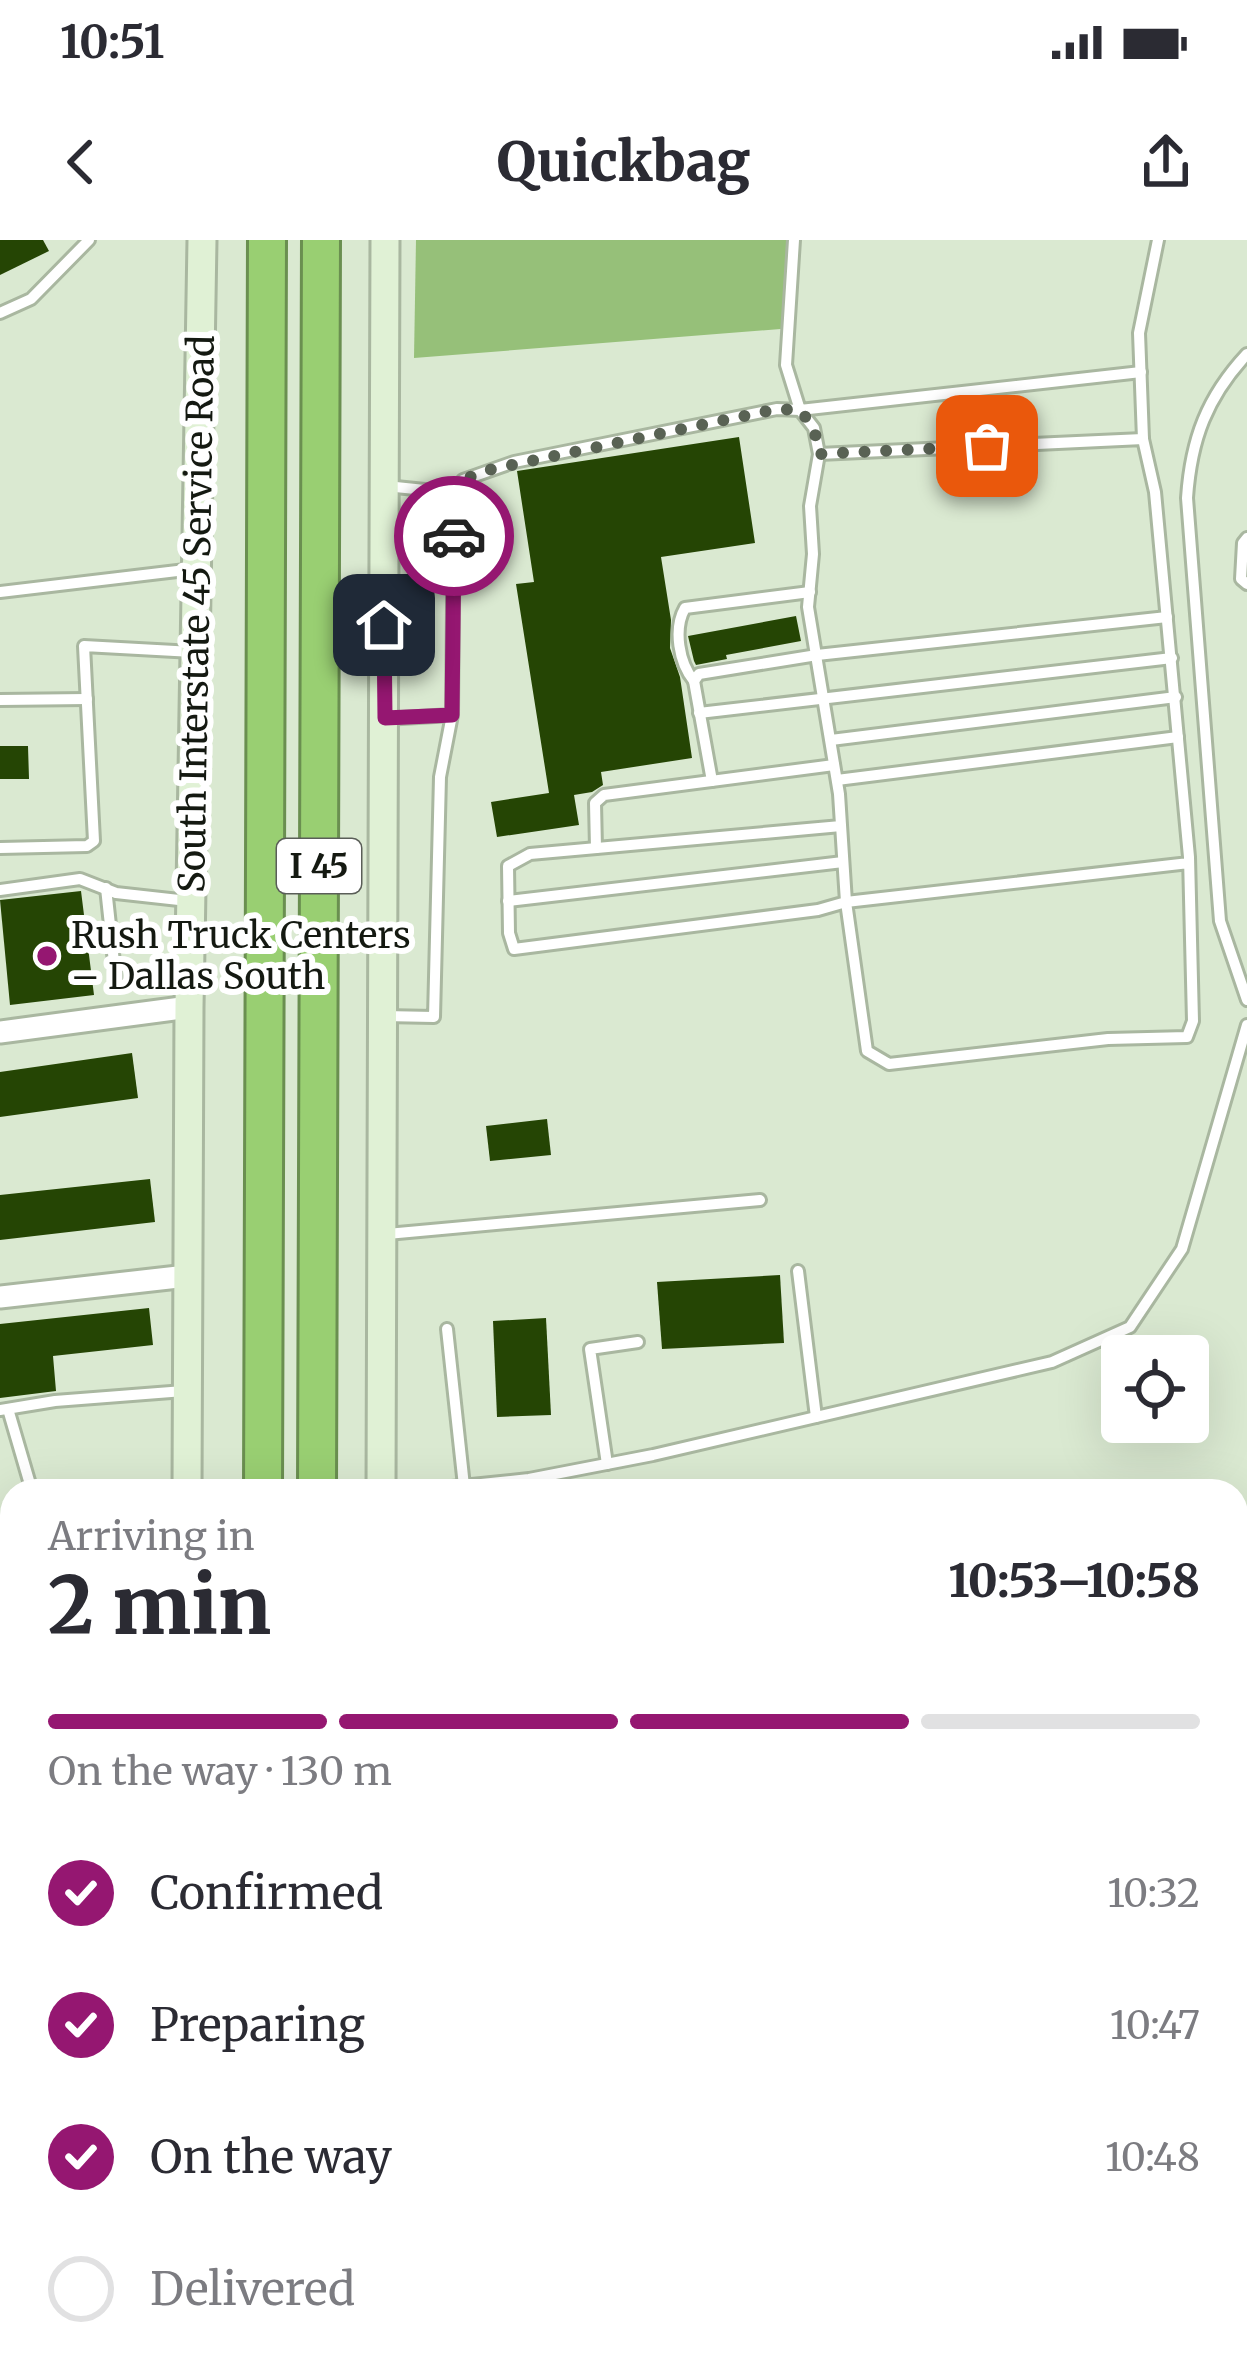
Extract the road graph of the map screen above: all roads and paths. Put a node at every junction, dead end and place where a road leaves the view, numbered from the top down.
1 (89, 240) edge
2 (202, 240) edge
3 (267, 240) edge
4 (321, 240) edge
5 (385, 240) edge
6 (794, 240) edge
7 (1158, 240) edge
8 (0, 313) edge
9 (1247, 354) edge
10 (1141, 372) junction
11 (800, 410) junction
12 (1143, 439) junction
13 (819, 454) junction
14 (383, 485) junction
15 (454, 493) junction
16 (1247, 538) edge
17 (197, 568) junction
18 (1247, 584) edge
19 (0, 592) edge
20 (810, 592) junction
21 (1167, 617) junction
22 (196, 652) junction
23 (817, 656) junction
24 (1172, 658) junction
25 (694, 681) junction
26 (1176, 697) junction
27 (825, 698) junction
28 (87, 699) junction
29 (0, 700) edge
30 (699, 713) junction
31 (452, 715) junction
32 (385, 718) junction
33 (1178, 737) junction
34 (831, 740) junction
35 (835, 765) junction
36 (836, 780) junction
37 (712, 781) junction
38 (841, 826) junction
39 (0, 848) edge
40 (596, 848) junction
41 (843, 862) junction
42 (1189, 863) junction
43 (106, 888) junction
44 (0, 890) edge
45 (508, 901) junction
46 (191, 902) junction
47 (846, 902) junction
48 (116, 981) dead end
49 (1247, 1000) edge
50 (189, 1007) junction
51 (384, 1016) junction
52 (1247, 1025) edge
53 (0, 1032) edge
54 (760, 1200) dead end
55 (383, 1235) junction
56 (798, 1271) dead end
57 (187, 1276) junction
58 (0, 1297) edge
59 (447, 1329) dead end
60 (638, 1342) dead end
61 (187, 1391) junction
62 (4, 1410) edge
63 (815, 1417) junction
64 (607, 1463) junction
65 (28, 1479) edge
66 (187, 1479) edge
67 (263, 1479) edge
68 (316, 1479) edge
69 (380, 1479) edge
70 (463, 1479) edge
71 (508, 1479) edge

1 - 8 lane
2 - 17 main road, South Interstate 45 Service Road
3 - 67 highway, I 45
4 - 68 highway, I 45
5 - 14 main road
6 - 11 lane
7 - 10 lane
9 - 49 lane
10 - 11 lane
10 - 12 lane
11 - 13 lane
11 - 15 lane
12 - 13 lane
12 - 21 lane
13 - 20 lane
14 - 15 lane
14 - 32 main road
15 - 31 lane
16 - 18 lane
17 - 19 lane
17 - 22 main road, South Interstate 45 Service Road
20 - 23 lane
20 - 25 lane
21 - 23 lane
21 - 24 lane
22 - 28 lane
22 - 46 main road, South Interstate 45 Service Road
23 - 25 lane
23 - 27 lane
24 - 26 lane
24 - 27 lane
25 - 30 lane
26 - 33 lane
26 - 34 lane
27 - 30 lane
27 - 34 lane
28 - 29 lane
28 - 39 lane
30 - 37 lane
31 - 32 lane
31 - 51 lane
32 - 51 main road
33 - 36 lane
33 - 42 lane
34 - 35 lane
35 - 36 lane
35 - 37 lane
36 - 38 lane
37 - 40 lane
38 - 40 lane
38 - 41 lane
40 - 45 lane
41 - 45 lane
41 - 47 lane
42 - 47 lane
42 - 47 lane
43 - 44 lane
43 - 46 lane
43 - 48 lane
45 - 47 lane
46 - 50 main road, South Interstate 45 Service Road
50 - 53 street
50 - 57 main road, South Interstate 45 Service Road
51 - 55 main road
52 - 63 lane
54 - 55 lane
55 - 69 main road
56 - 63 lane
57 - 58 street
57 - 61 main road, South Interstate 45 Service Road
59 - 70 lane
60 - 64 lane
61 - 62 lane
61 - 66 main road, South Interstate 45 Service Road
62 - 65 lane
63 - 64 lane
64 - 71 lane

